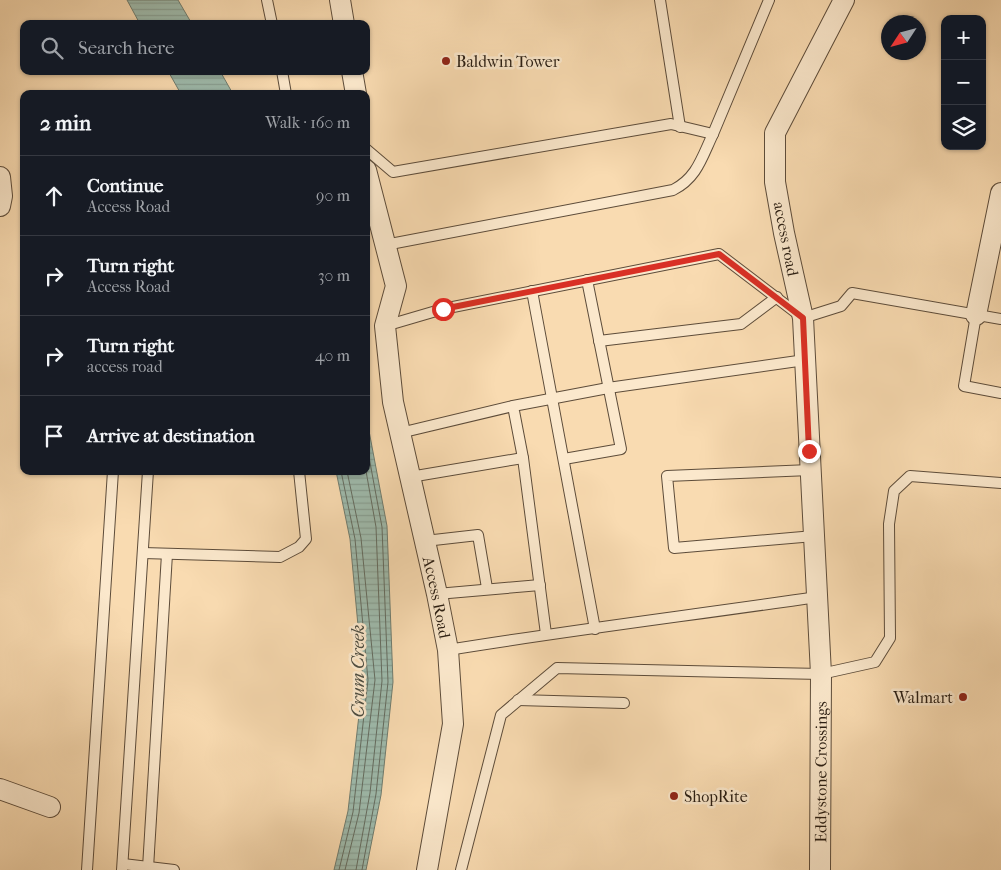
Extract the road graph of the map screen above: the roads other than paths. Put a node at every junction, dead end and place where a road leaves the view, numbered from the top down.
1 (267, 0) edge
2 (340, 0) edge
3 (660, 0) edge
4 (770, 0) edge
5 (844, 0) edge
6 (271, 20) edge
7 (343, 20) edge
8 (283, 75) edge
9 (353, 75) edge
10 (285, 90) edge
11 (355, 90) edge
12 (680, 126) junction
13 (713, 134) junction
14 (370, 152) edge
15 (0, 177) edge
16 (370, 186) edge
17 (1001, 193) edge
18 (0, 206) edge
19 (385, 245) junction
20 (587, 280) junction
21 (532, 291) junction
22 (776, 297) junction
23 (976, 315) junction
24 (803, 318) junction
25 (1001, 319) edge
26 (385, 326) junction
27 (599, 341) junction
28 (805, 360) junction
29 (608, 388) junction
30 (1001, 393) edge
31 (552, 398) junction
32 (513, 406) junction
33 (400, 433) junction
34 (522, 458) junction
35 (564, 459) junction
36 (810, 470) junction
37 (113, 475) edge
38 (148, 475) edge
39 (298, 475) edge
40 (410, 477) junction
41 (1001, 483) edge
42 (814, 536) junction
43 (425, 541) junction
44 (143, 553) junction
45 (167, 554) junction
46 (540, 585) junction
47 (487, 588) junction
48 (437, 594) junction
49 (817, 597) junction
50 (595, 629) junction
51 (546, 634) junction
52 (448, 650) junction
53 (821, 674) junction
54 (518, 700) junction
55 (624, 703) dead end
56 (0, 789) edge
57 (50, 807) dead end
58 (122, 867) edge
59 (148, 868) junction
60 (87, 870) edge
61 (174, 870) edge
62 (427, 870) edge
63 (462, 870) edge
64 (820, 870) edge

1 - 6 lane
2 - 7 street
3 - 12 lane
4 - 13 lane
5 - 24 street, access road
8 - 10 lane
9 - 11 street
12 - 13 lane
12 - 14 lane
13 - 19 lane
15 - 18 street
16 - 19 street, Access Road
17 - 23 street
19 - 26 street, Access Road
20 - 21 lane, Access Road
20 - 22 lane, Access Road
20 - 27 lane
21 - 26 lane, Access Road
21 - 31 lane
22 - 24 lane, Access Road
22 - 27 lane
23 - 24 lane
23 - 25 lane
23 - 30 lane
24 - 28 street, access road
26 - 33 street, Access Road
27 - 29 lane
28 - 29 lane
28 - 36 street, access road
29 - 31 lane
29 - 35 lane
31 - 32 lane
31 - 35 lane
32 - 33 lane
32 - 34 lane
33 - 40 street, Access Road
34 - 40 lane
34 - 46 lane
35 - 50 lane
36 - 42 street, access road
36 - 42 lane
37 - 60 lane
38 - 44 lane
39 - 45 lane
40 - 43 street, Access Road
41 - 53 lane
42 - 49 street, access road
43 - 47 lane
43 - 48 street, Access Road
44 - 45 lane
44 - 58 lane
45 - 59 lane
46 - 47 lane
46 - 51 lane
47 - 48 lane
48 - 52 street, Access Road
49 - 50 lane
49 - 53 street, access road
50 - 51 lane
51 - 52 lane
52 - 62 street, Access Road
53 - 54 lane
53 - 64 street, Eddystone Crossings
54 - 55 lane
54 - 63 lane
56 - 57 street
58 - 59 lane
59 - 61 lane

